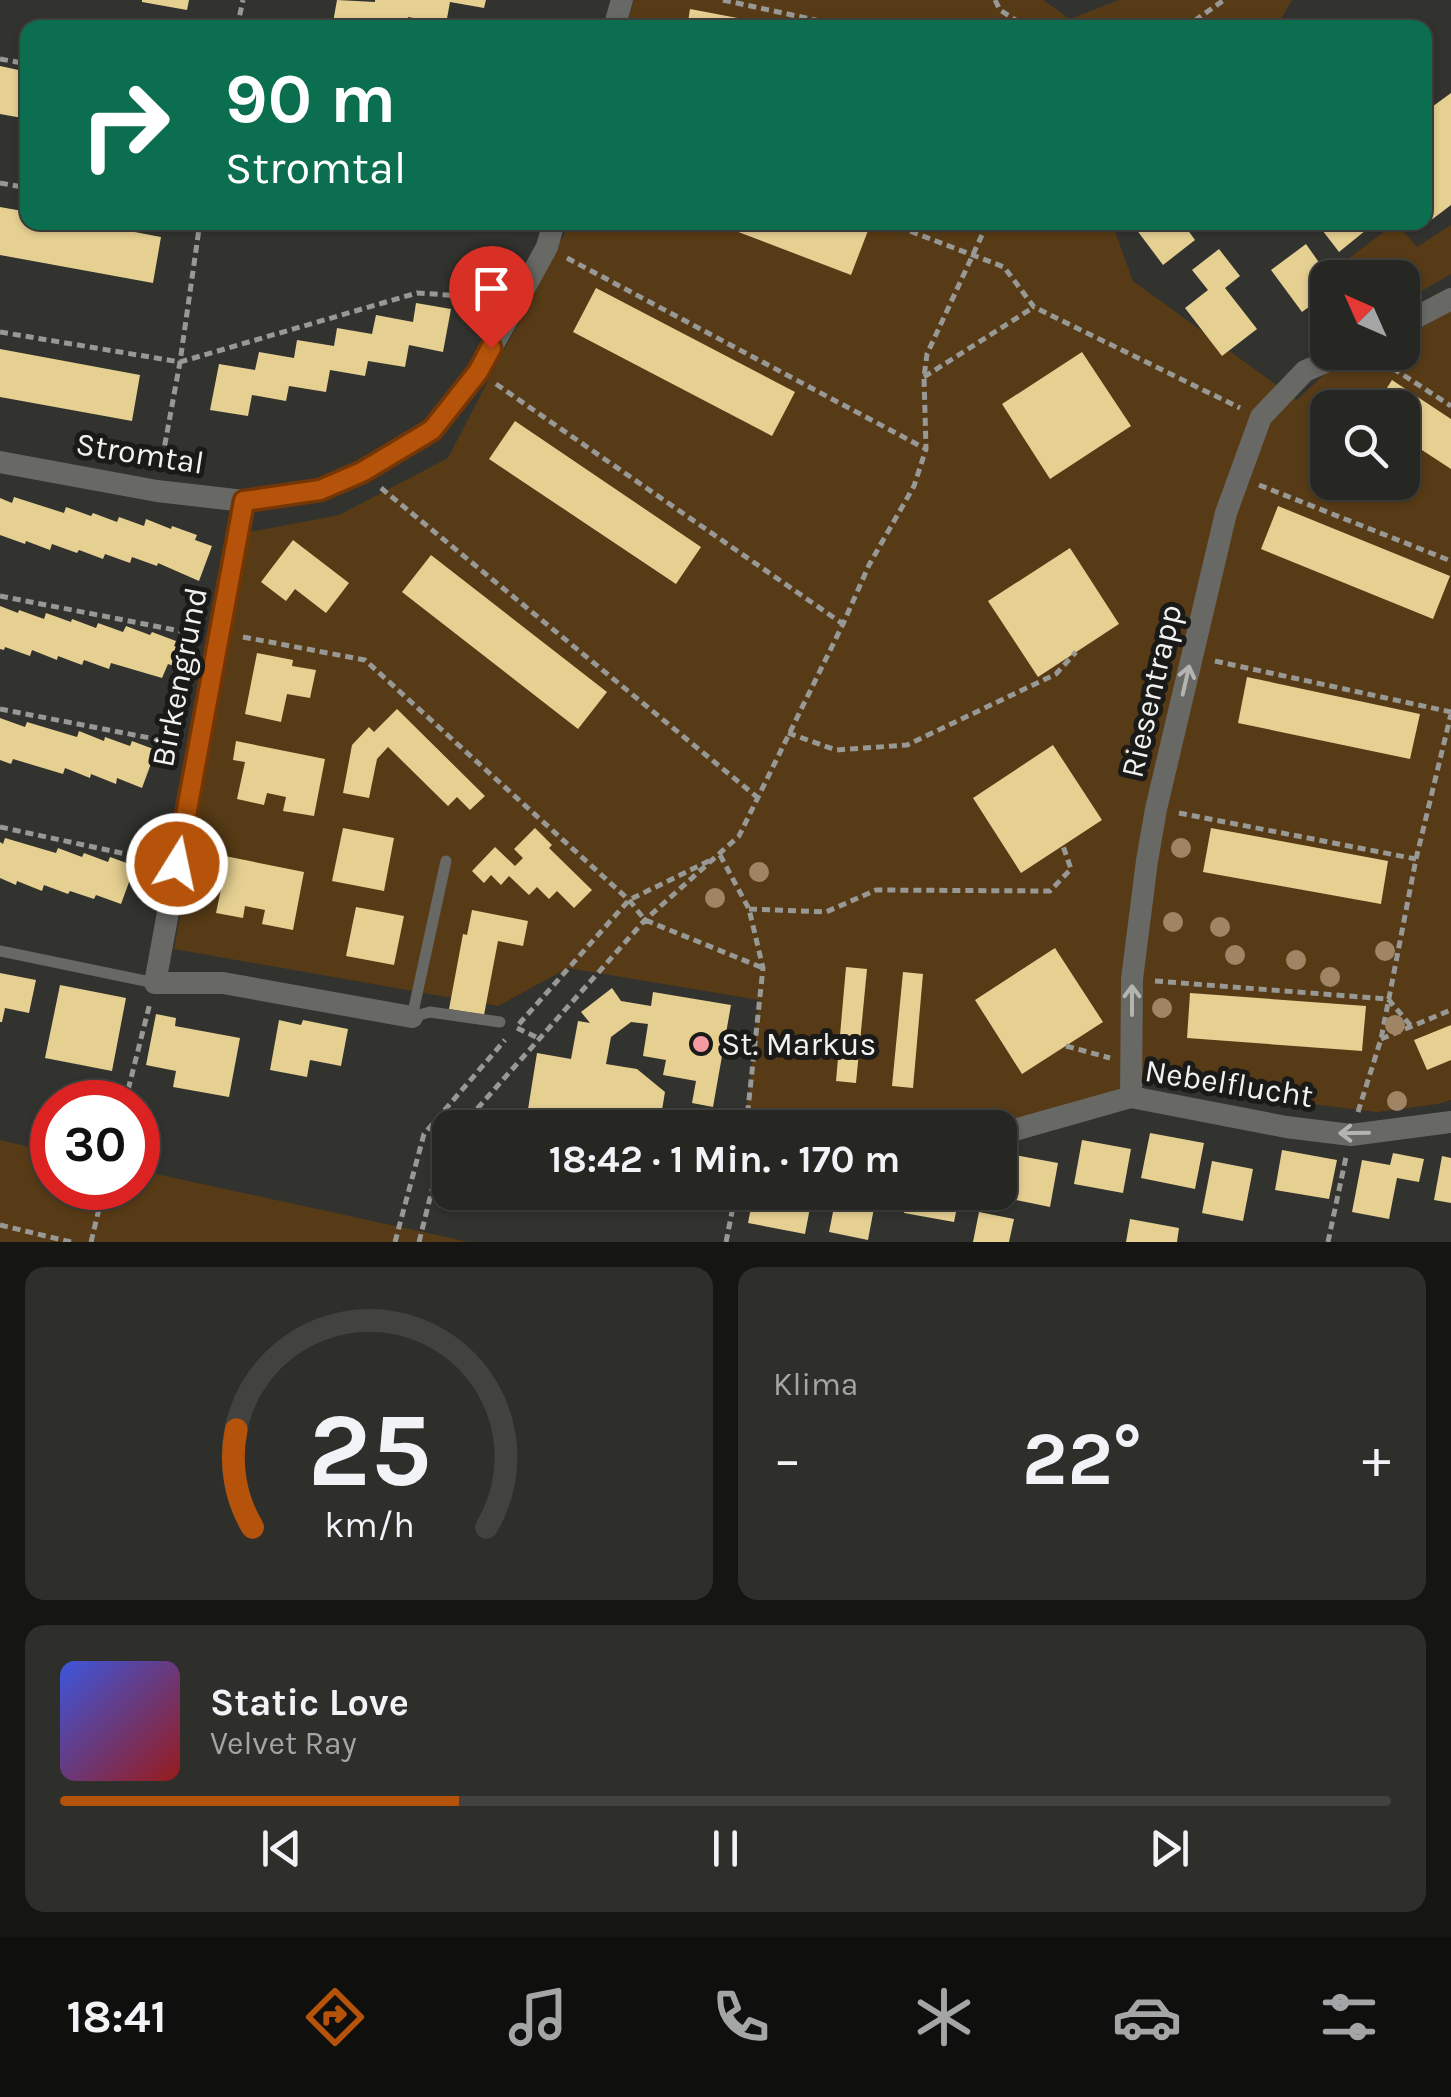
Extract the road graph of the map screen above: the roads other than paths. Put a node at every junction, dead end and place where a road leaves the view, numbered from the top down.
1 (551, 230) edge
2 (1451, 298) edge
3 (1420, 315) edge
4 (1310, 369) edge
5 (0, 462) edge
6 (244, 501) junction
7 (446, 861) dead end
8 (0, 951) edge
9 (155, 983) junction
10 (412, 1017) junction
11 (500, 1022) dead end
12 (1132, 1098) junction
13 (1451, 1122) edge
14 (1017, 1129) edge

1 - 6 street, Stromtal
2 - 3 street
12 -> 4 street, Riesentrapp
5 - 6 street, Stromtal
6 - 9 street, Birkengrund
7 - 10 lane
8 - 9 lane
9 - 10 street
10 - 11 lane
13 -> 12 street, Nebelflucht
12 - 14 street, Nebelflucht

